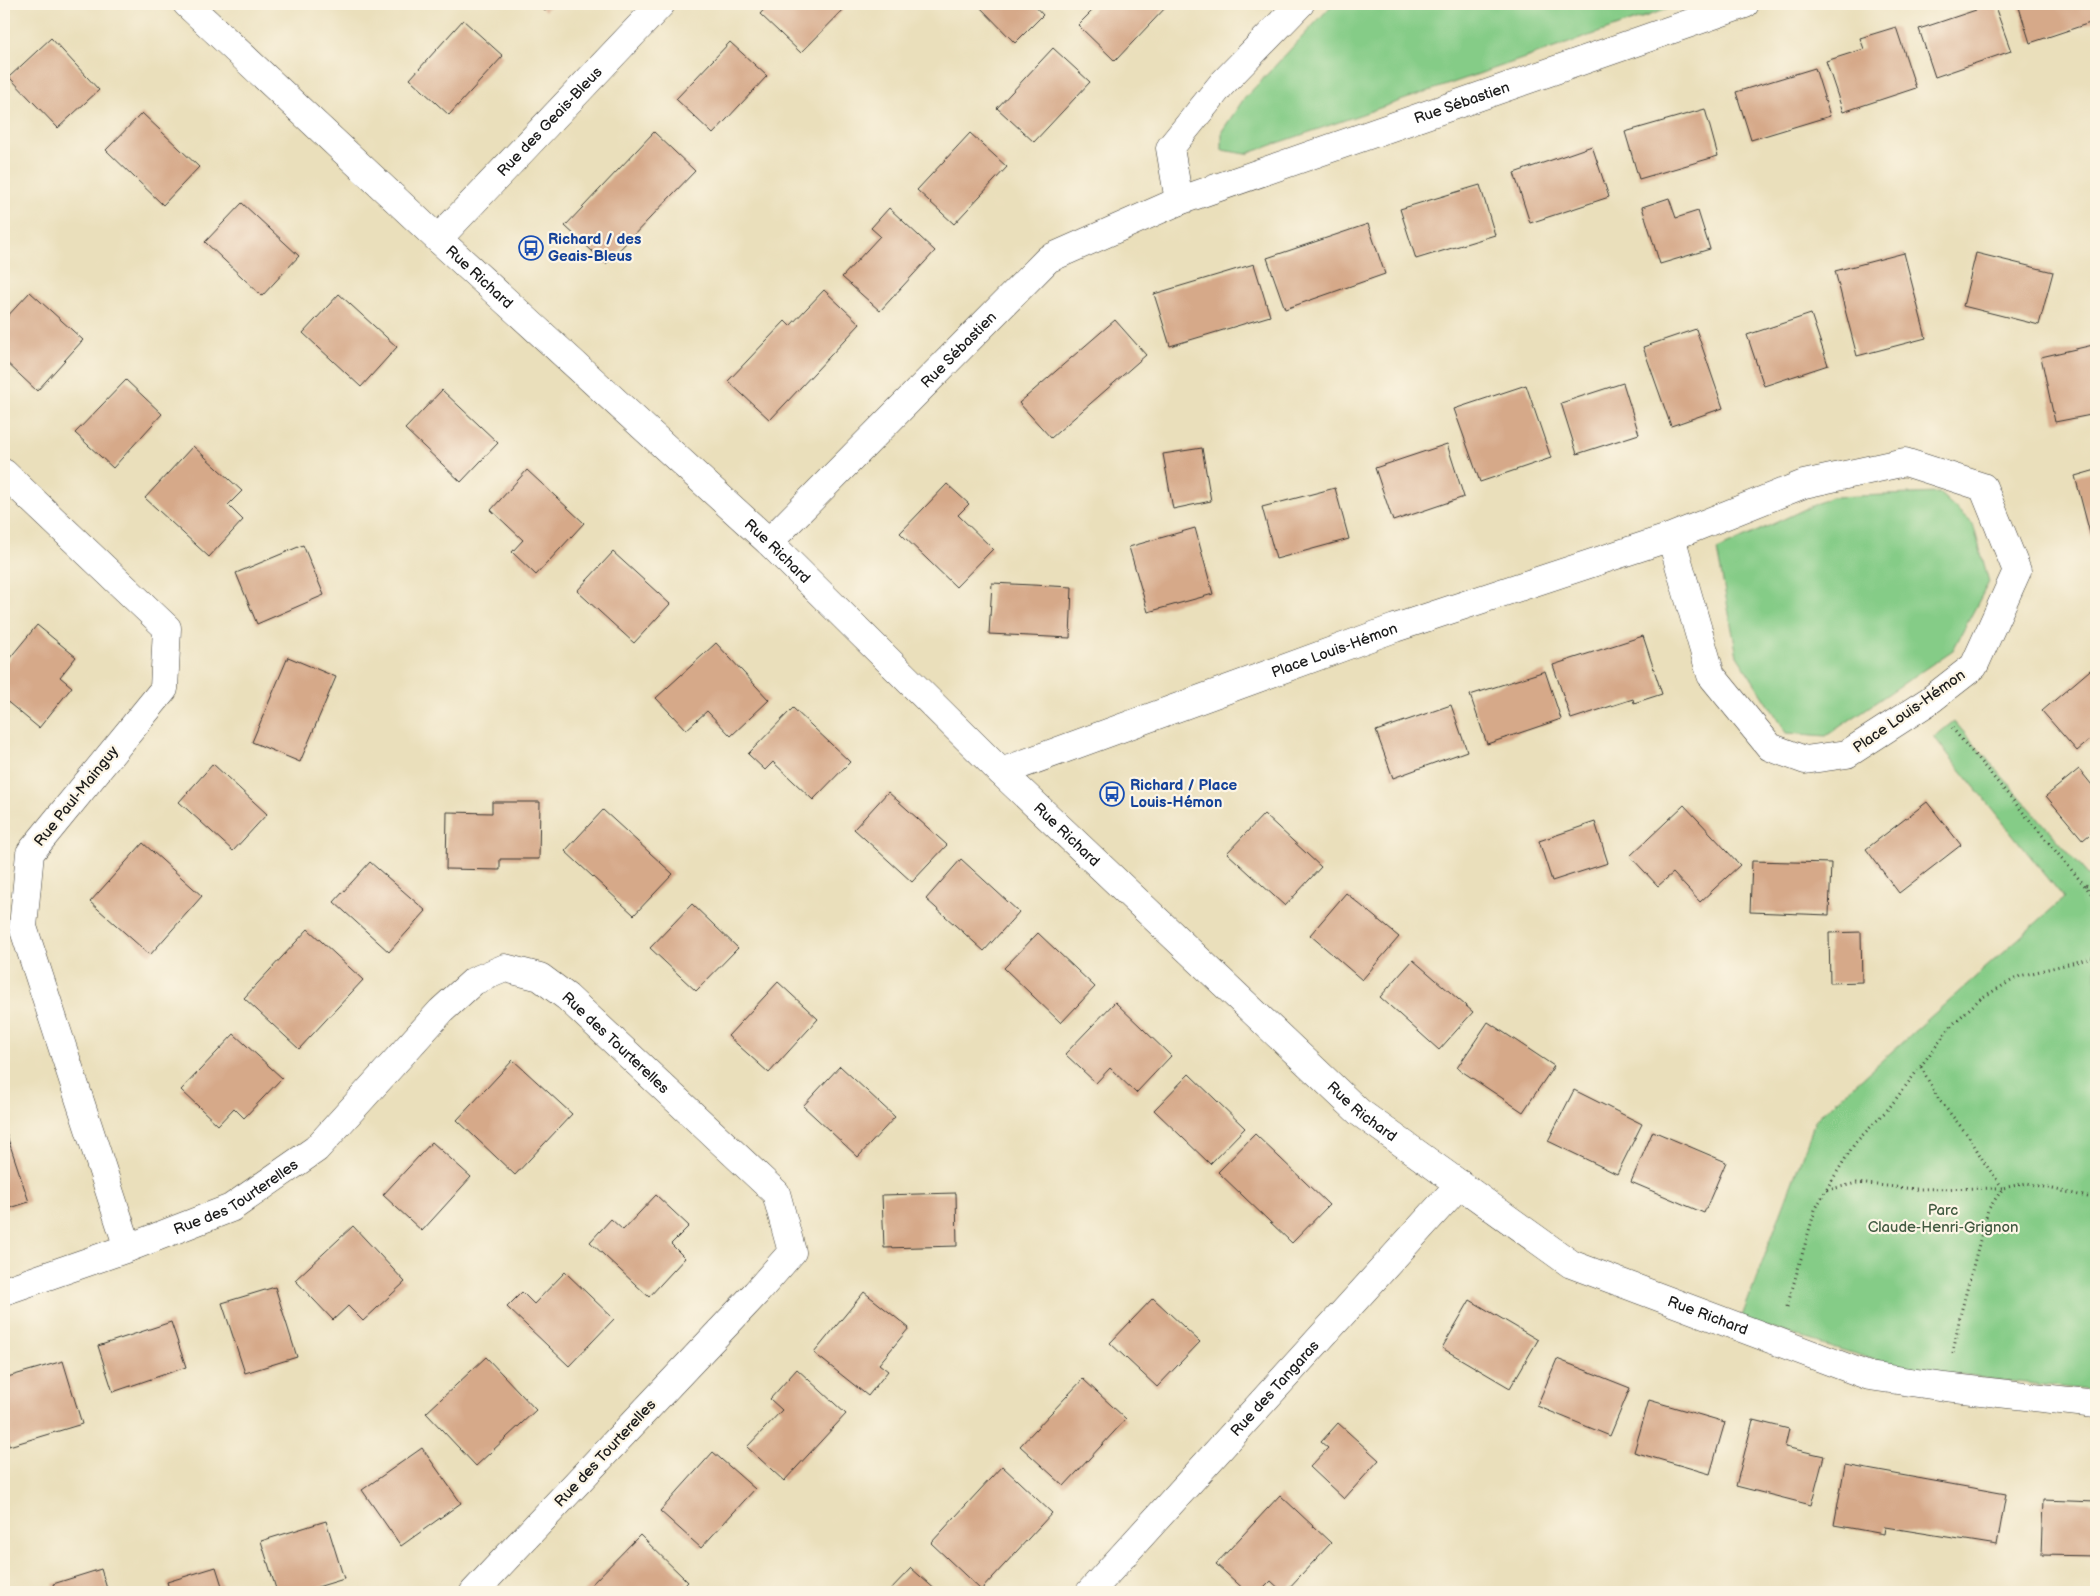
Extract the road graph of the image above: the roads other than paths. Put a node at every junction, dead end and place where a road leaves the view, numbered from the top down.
1 (187, 4) edge
2 (661, 4) edge
3 (1300, 4) edge
4 (1745, 4) edge
5 (1179, 201) junction
6 (438, 238) junction
7 (4, 473) edge
8 (1671, 537) junction
9 (769, 542) junction
10 (1001, 772) junction
11 (1460, 1184) junction
12 (128, 1248) junction
13 (4, 1291) edge
14 (2096, 1404) edge
15 (474, 1592) edge
16 (1090, 1592) edge

1 - 6 street, Rue Richard
2 - 6 street, Rue des Geais-Bleus
3 - 5 street
4 - 5 street, Rue Sébastien
5 - 9 street, Rue Sébastien
6 - 9 street, Rue Richard
7 - 12 street, Rue Paul-Mainguy
8 - 8 street, Place Louis-Hémon
8 - 10 street, Place Louis-Hémon
9 - 10 street, Rue Richard
10 - 11 street, Rue Richard
11 - 14 street, Rue Richard
11 - 16 street, Rue des Tangaras
12 - 13 street, Rue des Tourterelles
12 - 15 street, Rue des Tourterelles

